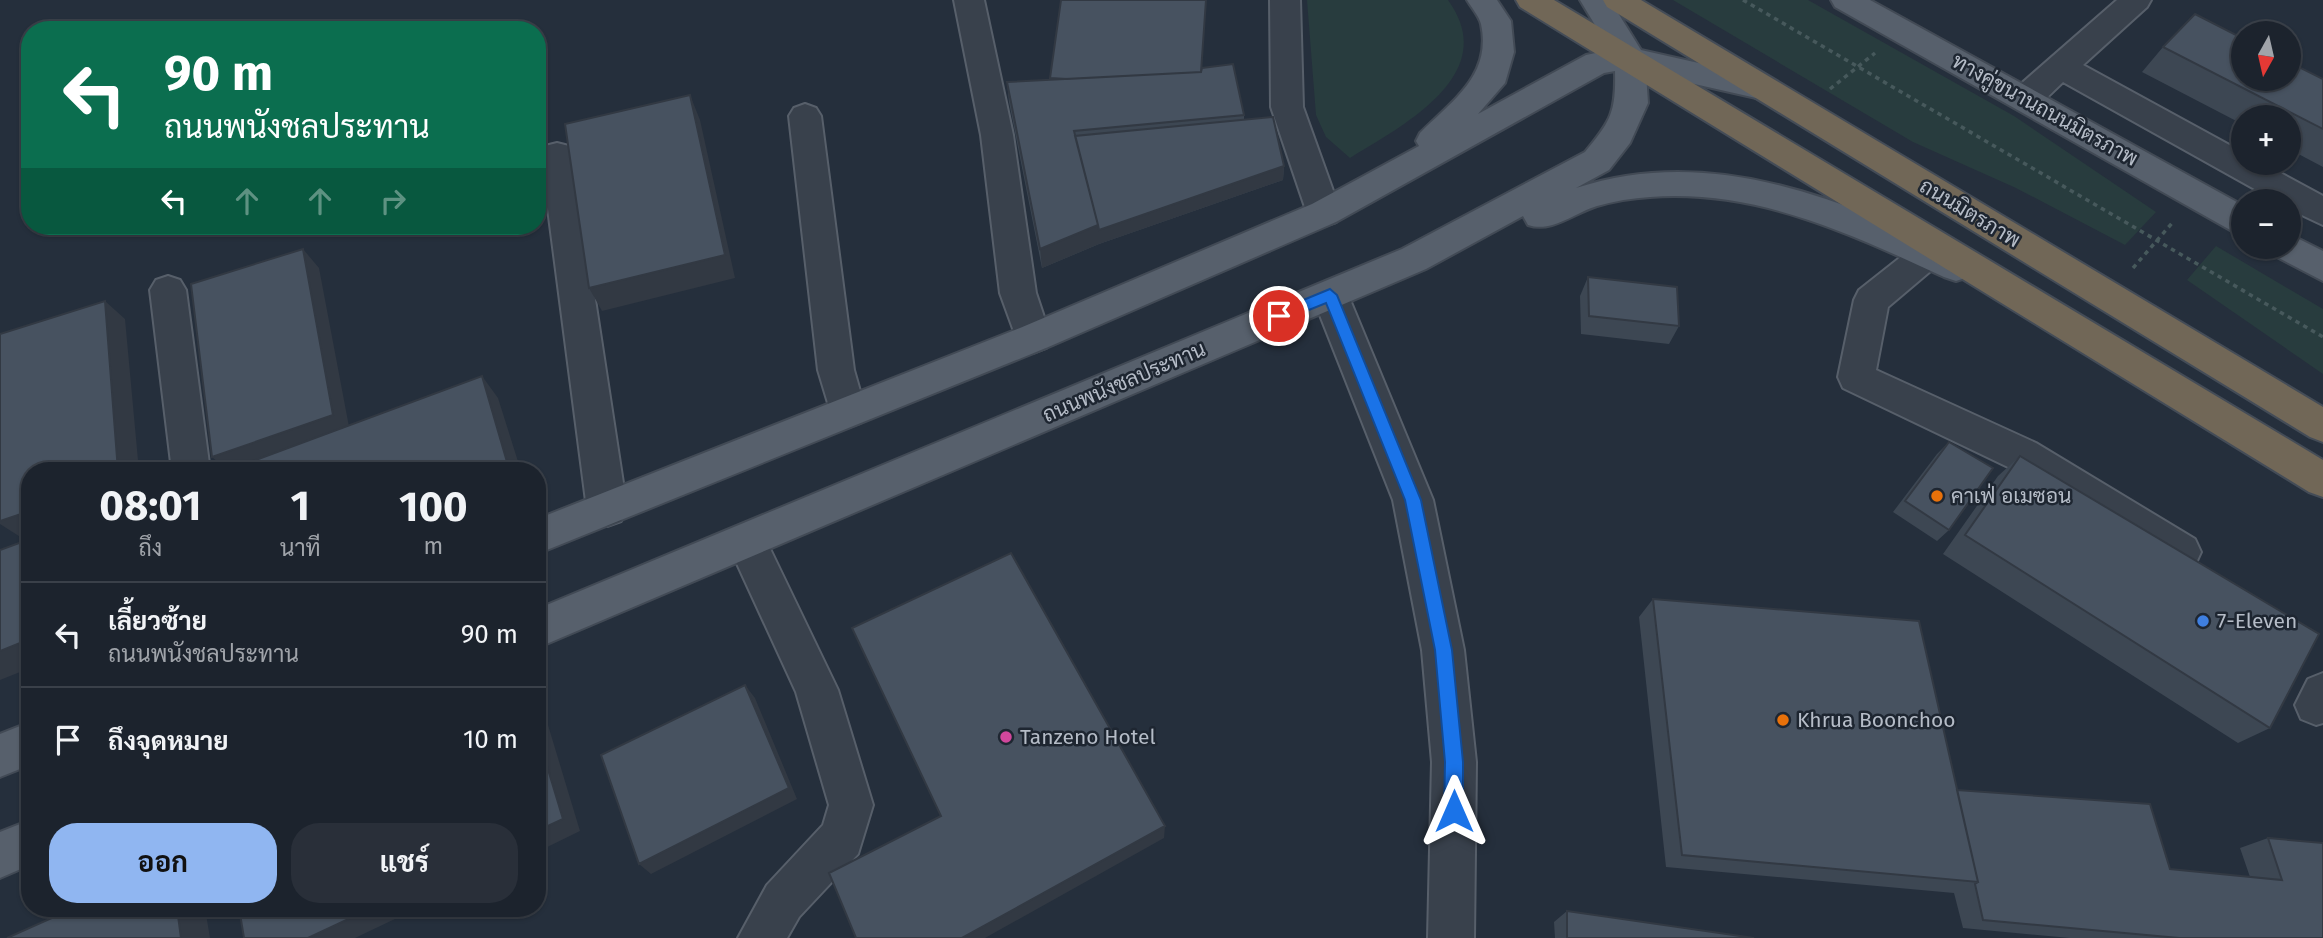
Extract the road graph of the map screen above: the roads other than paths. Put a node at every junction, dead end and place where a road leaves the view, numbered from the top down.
1 (969, 0) edge
2 (1285, 0) edge
3 (1482, 0) edge
4 (1531, 0) edge
5 (1595, 0) edge
6 (1618, 0) edge
7 (1846, 0) edge
8 (2136, 0) edge
9 (1630, 58) junction
10 (2062, 67) junction
11 (1765, 89) junction
12 (2025, 98) junction
13 (805, 116) dead end
14 (557, 155) dead end
15 (1398, 174) junction
16 (2323, 212) edge
17 (1325, 213) junction
18 (2231, 215) edge
19 (1928, 254) junction
20 (2301, 255) edge
21 (1414, 259) junction
22 (2323, 267) edge
23 (168, 290) dead end
24 (1330, 295) junction
25 (2024, 298) junction
26 (1033, 338) junction
27 (847, 412) junction
28 (2323, 426) edge
29 (190, 462) edge
30 (2323, 480) edge
31 (607, 509) junction
32 (546, 533) edge
33 (747, 542) junction
34 (2207, 569) edge
35 (546, 625) edge
36 (21, 747) edge
37 (0, 756) edge
38 (21, 846) edge
39 (0, 855) edge
40 (761, 938) edge
41 (1451, 938) edge

1 - 26 street
2 - 17 street
3 - 15 main road
4 - 9 highway
5 - 9 main road, ถนนพนังชลประทาน
6 - 11 highway, ถนนมิตรภาพ
7 - 12 main road, ทางคู่ขนานถนนมิตรภาพ
8 - 10 street
9 - 11 main road
9 - 15 main road
9 - 21 main road, ถนนพนังชลประทาน
9 - 25 highway
10 - 12 street
10 - 16 street
11 - 28 highway, ถนนมิตรภาพ
12 - 18 main road, ทางคู่ขนานถนนมิตรภาพ
13 - 27 street
14 - 31 street
15 - 17 main road
17 - 26 main road
19 - 21 main road
19 - 25 main road
19 - 34 street
20 - 22 main road
21 - 24 main road, ถนนพนังชลประทาน
23 - 29 street
24 - 33 main road, ถนนพนังชลประทาน
24 - 41 street
25 - 30 highway
26 - 27 main road
27 - 31 main road
31 - 32 main road
33 - 35 main road, ถนนพนังชลประทาน
33 - 40 street
36 - 37 main road
38 - 39 main road

